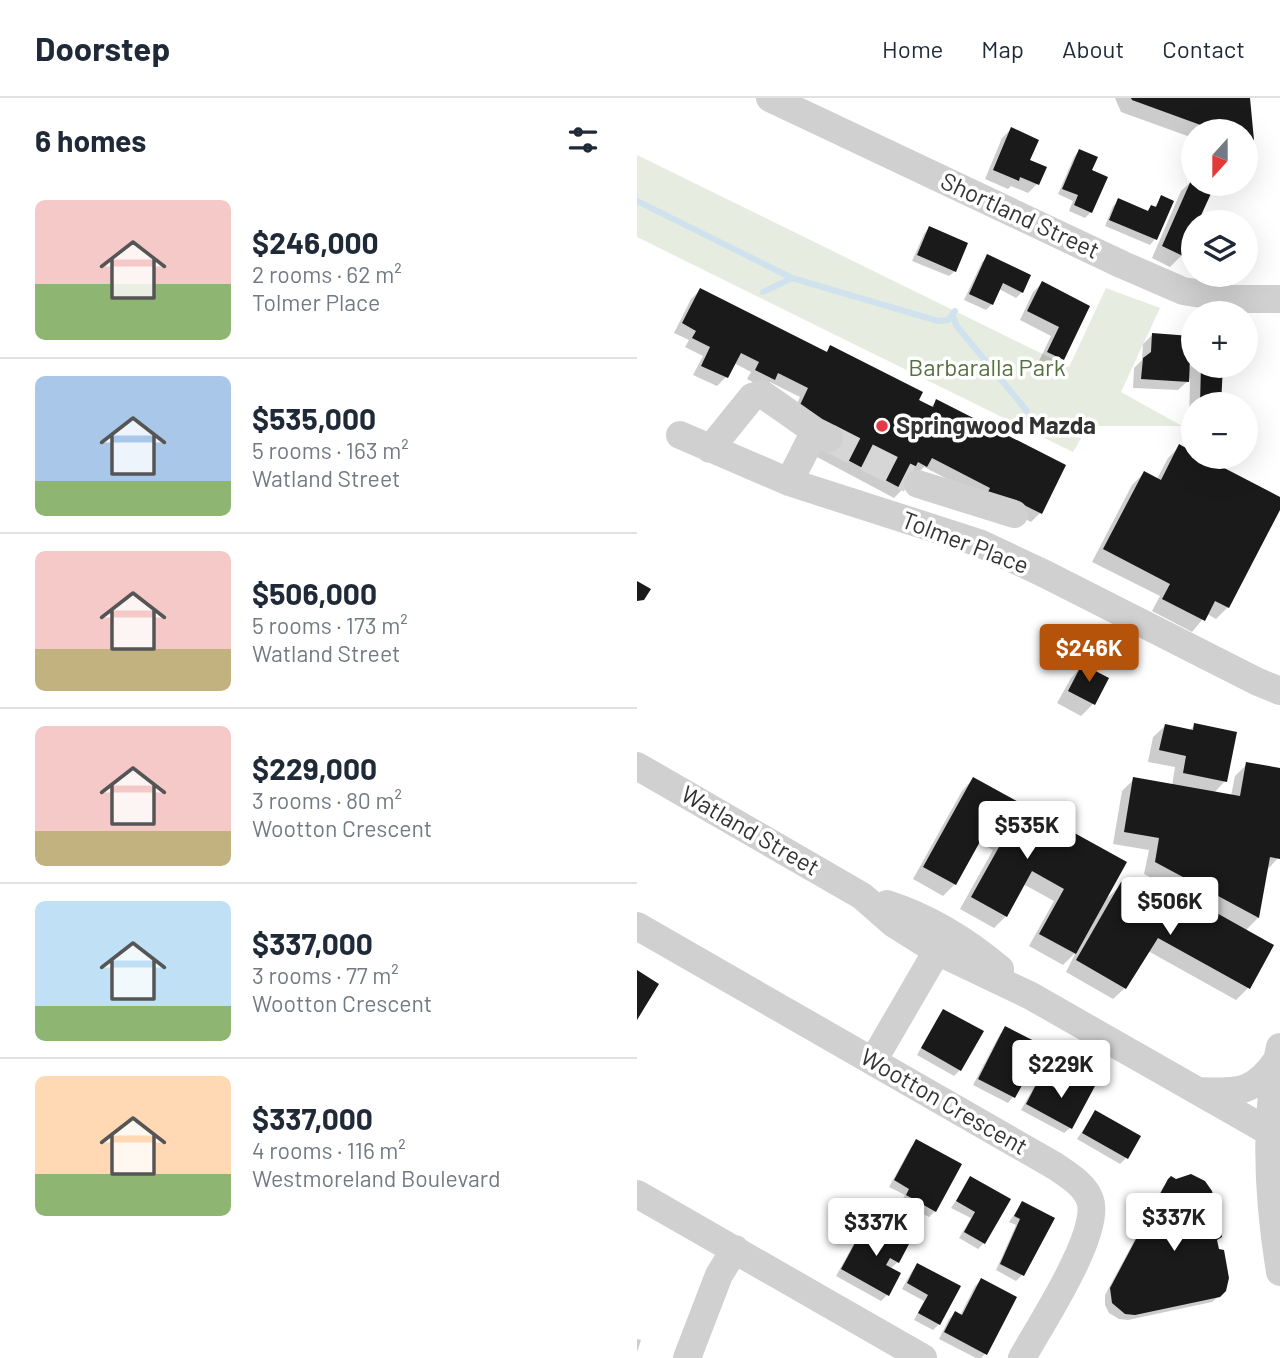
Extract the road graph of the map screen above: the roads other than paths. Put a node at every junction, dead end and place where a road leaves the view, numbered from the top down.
1 (769, 98) edge
2 (1280, 299) edge
3 (680, 435) dead end
4 (710, 449) junction
5 (789, 482) junction
6 (1014, 514) dead end
7 (921, 525) junction
8 (1280, 691) edge
9 (637, 766) edge
10 (863, 896) junction
11 (637, 926) edge
12 (937, 951) junction
13 (1031, 996) junction
14 (1279, 1054) edge
15 (873, 1061) junction
16 (1197, 1091) junction
17 (1274, 1135) edge
18 (637, 1194) edge
19 (735, 1249) junction
20 (1280, 1272) edge
21 (921, 1357) edge
22 (687, 1358) edge
23 (1022, 1358) edge

1 - 2 street, Shortland Street
3 - 4 street, Tolmer Place
4 - 5 street, Tolmer Place
4 - 5 street
5 - 7 street, Tolmer Place
6 - 7 street
7 - 8 street, Tolmer Place
9 - 10 street, Watland Street
10 - 12 street, Watland Street
10 - 13 street, Watland Street
11 - 15 street, Wootton Crescent
12 - 13 street, Watland Street
12 - 15 street
13 - 16 street, Watland Street
14 - 16 street
14 - 17 street
15 - 23 street, Wootton Crescent
16 - 17 street, Watland Street
17 - 20 street
18 - 19 street
19 - 21 street
19 - 22 street

